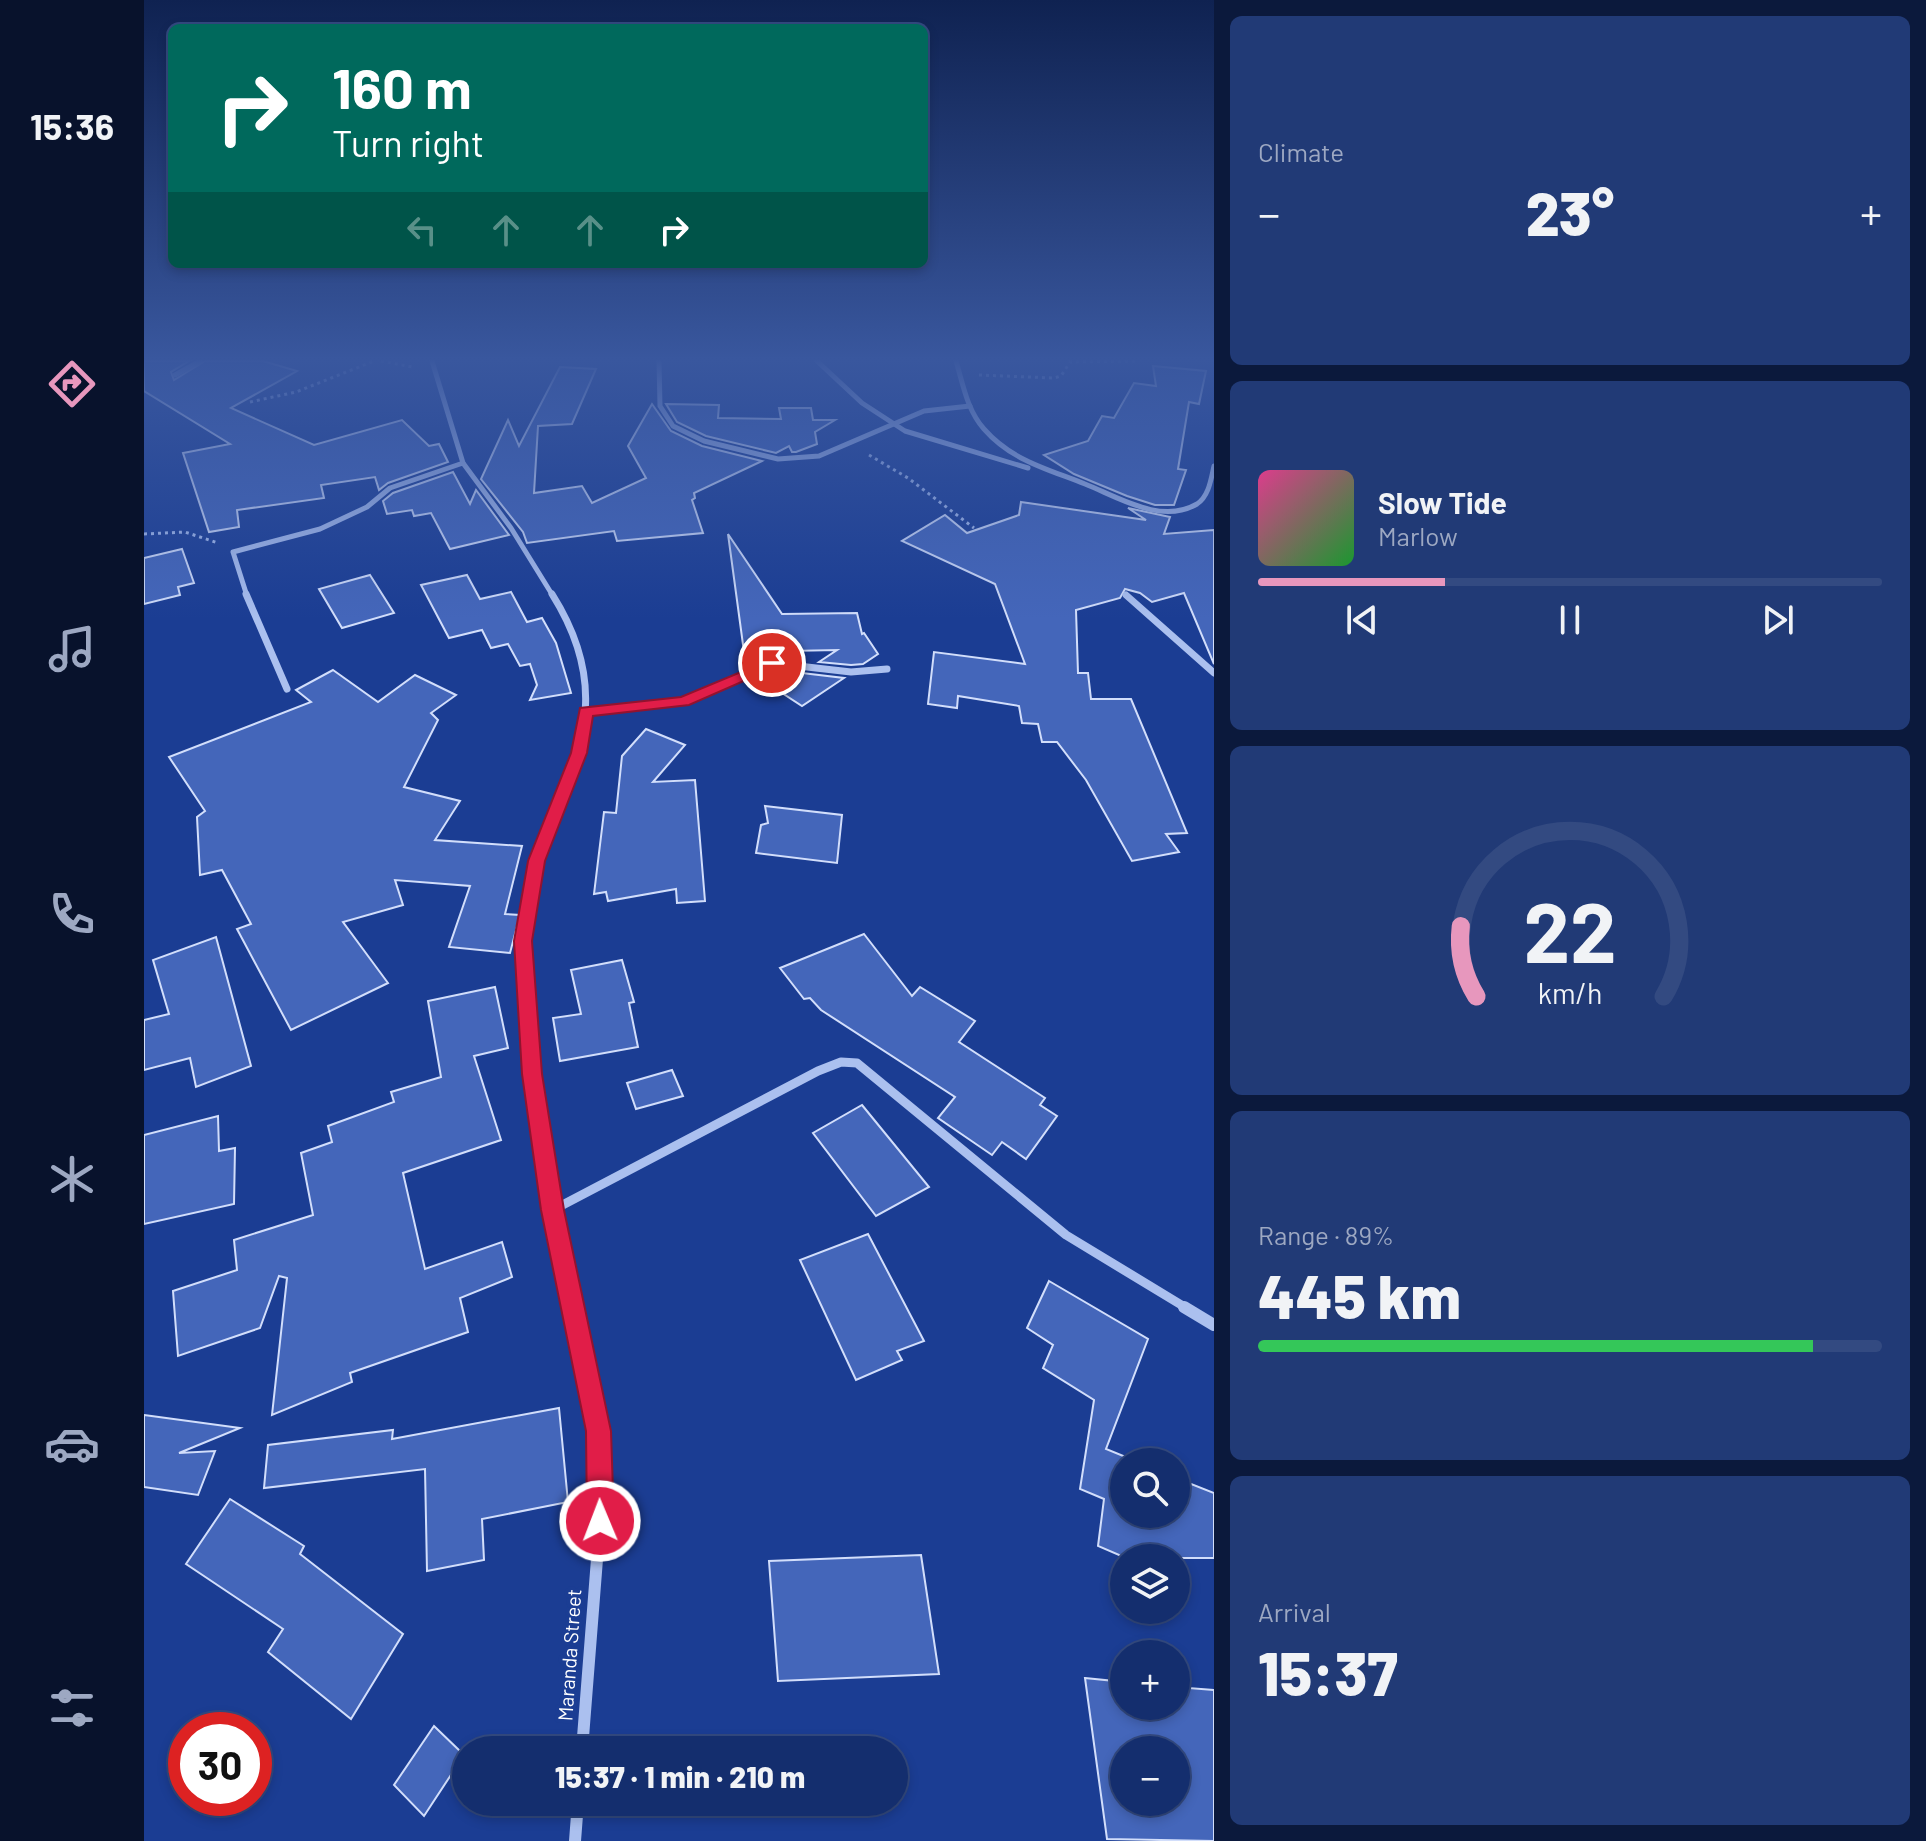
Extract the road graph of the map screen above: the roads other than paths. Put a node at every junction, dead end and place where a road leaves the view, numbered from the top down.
1 (458, 447) edge
2 (736, 447) edge
3 (837, 447) edge
4 (944, 447) edge
5 (1004, 447) edge
6 (463, 463) junction
7 (1214, 466) edge
8 (1047, 474) junction
9 (1126, 595) dead end
10 (887, 669) dead end
11 (1214, 673) edge
12 (287, 689) dead end
13 (586, 711) junction
14 (553, 1210) junction
15 (1214, 1325) edge
16 (583, 1736) edge
17 (577, 1816) edge
18 (575, 1841) edge

1 - 6 street, Maranda Street
2 - 3 street
4 - 8 street
5 - 8 street
6 - 12 street
6 - 13 street, Maranda Street
7 - 8 street
9 - 11 street
10 - 13 street
13 - 14 street, Maranda Street
14 - 15 street
14 - 16 street, Maranda Street
17 - 18 street

